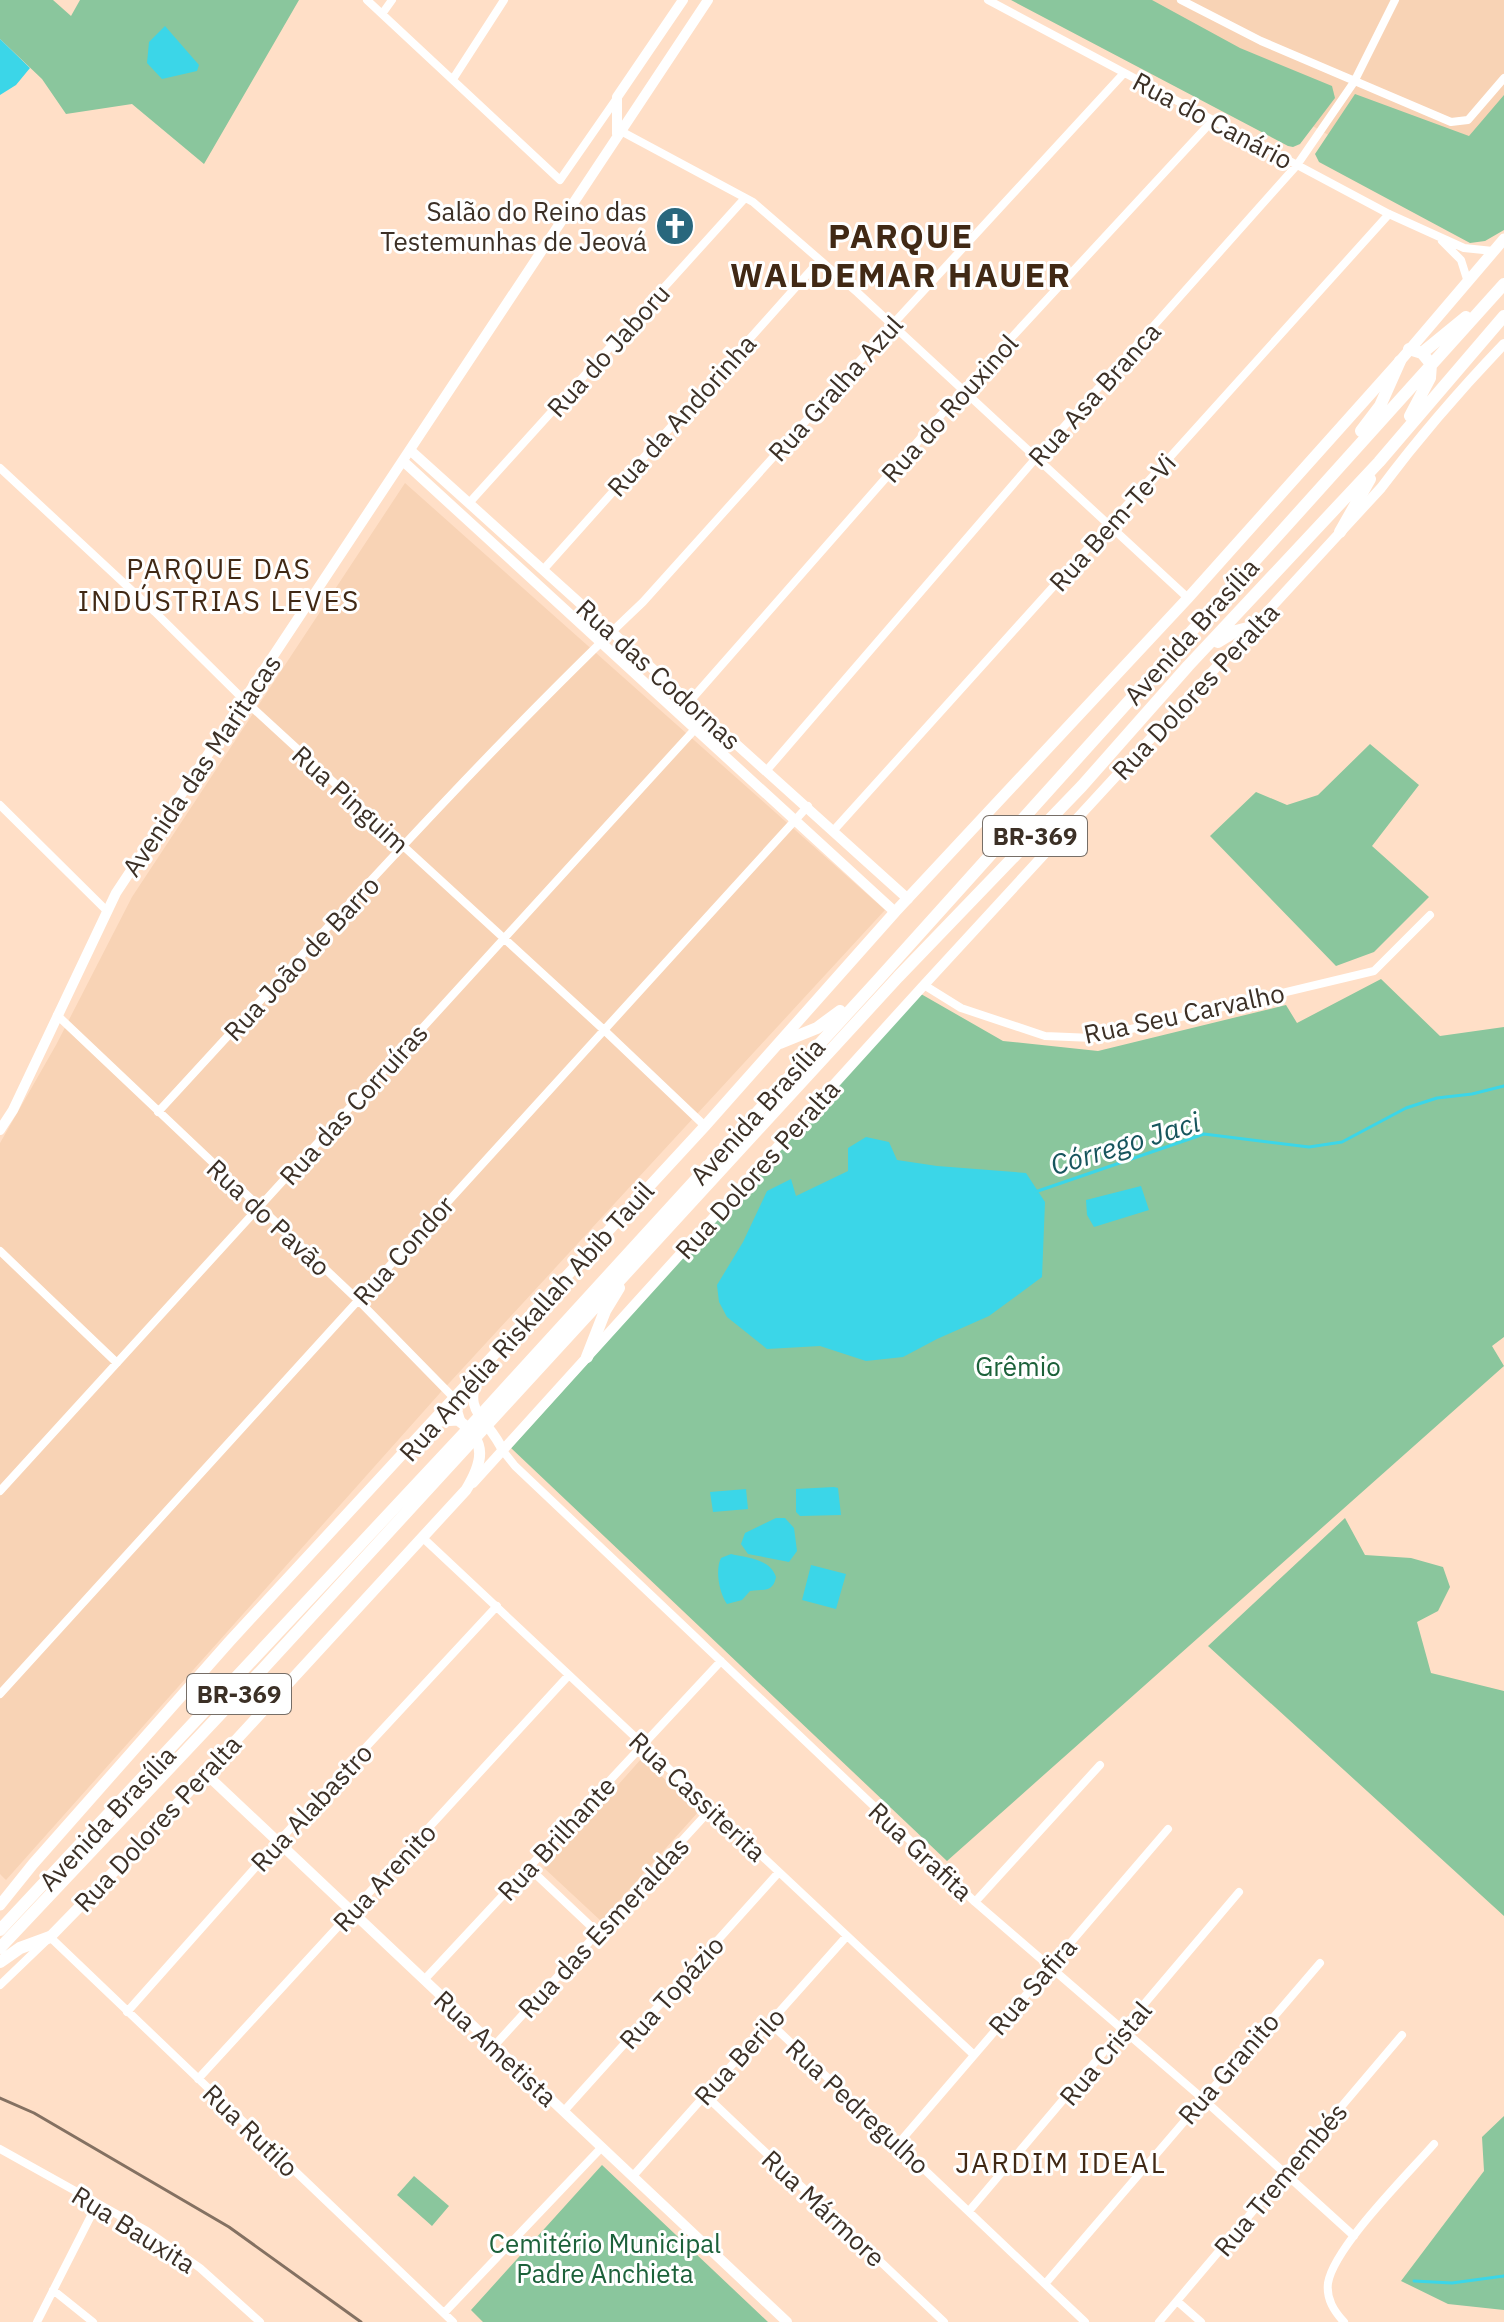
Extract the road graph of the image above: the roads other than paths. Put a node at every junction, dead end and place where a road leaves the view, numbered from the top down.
1 (367, 0) edge
2 (392, 0) edge
3 (504, 0) edge
4 (683, 0) edge
5 (988, 0) edge
6 (1181, 0) edge
7 (1395, 0) edge
8 (706, 1) edge
9 (382, 14) junction
10 (1124, 73) junction
11 (1504, 78) edge
12 (453, 79) junction
13 (1354, 82) junction
14 (617, 97) junction
15 (1213, 120) junction
16 (618, 132) junction
17 (1297, 165) junction
18 (745, 198) junction
19 (1389, 214) junction
20 (1439, 238) junction
21 (1504, 239) edge
22 (1493, 251) junction
23 (820, 260) junction
24 (1467, 279) junction
25 (1503, 285) edge
26 (1504, 319) edge
27 (892, 325) junction
28 (1504, 344) edge
29 (1416, 351) junction
30 (1400, 361) junction
31 (1431, 364) junction
32 (963, 390) junction
33 (1399, 436) junction
34 (410, 450) junction
35 (1036, 458) junction
36 (403, 461) junction
37 (1379, 462) junction
38 (0, 468) edge
39 (1318, 489) junction
40 (470, 502) junction
41 (1109, 525) junction
42 (1340, 532) junction
43 (521, 548) junction
44 (509, 561) junction
45 (543, 570) junction
46 (1188, 598) junction
47 (1255, 626) junction
48 (610, 632) junction
49 (600, 641) junction
50 (1188, 666) junction
51 (675, 689) junction
52 (244, 700) junction
53 (690, 701) junction
54 (665, 702) junction
55 (707, 716) junction
56 (695, 728) junction
57 (767, 770) junction
58 (0, 805) edge
59 (808, 806) junction
60 (795, 821) junction
61 (834, 830) junction
62 (404, 846) junction
63 (908, 899) junction
64 (107, 911) junction
65 (895, 912) junction
66 (1430, 915) dead end
67 (504, 938) junction
68 (877, 981) junction
69 (924, 985) junction
70 (57, 1015) junction
71 (604, 1030) junction
72 (780, 1043) junction
73 (158, 1112) junction
74 (705, 1126) junction
75 (0, 1130) edge
76 (258, 1208) junction
77 (0, 1251) edge
78 (644, 1253) junction
79 (358, 1300) junction
80 (587, 1357) junction
81 (487, 1362) junction
82 (117, 1363) junction
83 (454, 1398) junction
84 (486, 1423) junction
85 (526, 1423) junction
86 (431, 1425) junction
87 (468, 1430) junction
88 (503, 1451) junction
89 (466, 1490) junction
90 (0, 1491) edge
91 (422, 1537) junction
92 (497, 1606) junction
93 (721, 1661) junction
94 (569, 1675) junction
95 (0, 1694) edge
96 (643, 1744) junction
97 (1100, 1765) dead end
98 (205, 1773) junction
99 (711, 1809) junction
100 (1168, 1829) dead end
101 (277, 1843) junction
102 (528, 1867) junction
103 (779, 1872) junction
104 (4, 1889) edge
105 (1239, 1892) dead end
106 (975, 1902) junction
107 (0, 1905) edge
108 (352, 1912) junction
109 (0, 1930) edge
110 (598, 1933) junction
111 (50, 1937) junction
112 (846, 1937) junction
113 (0, 1948) edge
114 (0, 1962) edge
115 (1320, 1963) dead end
116 (1050, 1965) junction
117 (424, 1980) junction
118 (0, 1985) edge
119 (127, 2012) junction
120 (769, 2022) junction
121 (1123, 2032) junction
122 (1402, 2035) dead end
123 (494, 2046) junction
124 (973, 2054) junction
125 (198, 2079) junction
126 (704, 2094) junction
127 (1202, 2098) junction
128 (564, 2111) junction
129 (898, 2144) junction
130 (1434, 2144) dead end
131 (602, 2147) junction
132 (0, 2149) edge
133 (1284, 2175) junction
134 (633, 2176) junction
135 (97, 2204) junction
136 (969, 2211) junction
137 (1354, 2236) junction
138 (1045, 2284) junction
139 (53, 2290) junction
140 (1177, 2301) junction
141 (444, 2313) junction
142 (37, 2322) edge
143 (93, 2322) edge
144 (260, 2322) edge
145 (453, 2322) edge
146 (787, 2322) edge
147 (944, 2322) edge
148 (1085, 2322) edge
149 (1159, 2322) edge
150 (1201, 2322) edge
151 (1344, 2322) edge

1 - 9 street
2 - 9 street
3 - 12 street
4 - 14 street
5 - 10 street, Rua do Canário
6 - 13 street
7 - 13 street, Rua Asa Branca
8 - 16 street, Avenida das Maritacas
9 - 12 street
10 - 15 street, Rua do Canário
10 - 27 street, Rua Gralha Azul
11 - 13 street
12 - 14 street
13 - 17 street, Rua Asa Branca
14 - 16 street
15 - 17 street, Rua do Canário
15 - 32 street, Rua do Rouxinol
16 - 18 street
16 - 34 street, Avenida das Maritacas
17 - 19 street, Rua do Canário
17 - 35 street, Rua Asa Branca
18 - 23 street
18 - 40 street, Rua do Jaboru
19 - 20 street, Rua do Canário
19 - 41 street, Rua Bem-Te-Vi
20 - 22 street, Rua do Canário
20 - 24 street
21 - 22 main road, Rua Amélia Riskallah Abib Tauil
22 - 24 main road, Rua Amélia Riskallah Abib Tauil
23 - 27 street
23 - 45 street, Rua da Andorinha
24 - 29 main road, Rua Amélia Riskallah Abib Tauil
25 - 29 highway
25 - 31 highway, Avenida Brasília / BR-369
26 - 33 highway, Avenida Brasília / BR-369
27 - 32 street
27 - 48 street, Rua Gralha Azul
28 - 42 street, Rua Dolores Peralta
29 - 30 main road, Rua Amélia Riskallah Abib Tauil
29 - 31 highway
30 - 39 highway
30 - 46 main road, Rua Amélia Riskallah Abib Tauil
31 - 33 highway
31 - 39 highway, Avenida Brasília / BR-369
32 - 35 street
32 - 53 street, Rua do Rouxinol
33 - 37 highway, Avenida Brasília / BR-369
34 - 36 street, Avenida das Maritacas
34 - 40 street, Rua das Codornas
35 - 41 street
35 - 57 street, Rua Asa Branca
36 - 44 street, Rua das Codornas
36 - 52 street, Avenida das Maritacas
37 - 42 highway
37 - 50 highway, Avenida Brasília / BR-369
38 - 52 street, Rua Pinguim
39 - 68 highway, Avenida Brasília / BR-369
40 - 43 street, Rua das Codornas
41 - 46 street
41 - 61 street, Rua Bem-Te-Vi
42 - 47 street, Rua Dolores Peralta
43 - 44 street
43 - 45 street, Rua das Codornas
44 - 49 street, Rua das Codornas
45 - 48 street, Rua das Codornas
46 - 63 main road, Rua Amélia Riskallah Abib Tauil
47 - 50 highway
47 - 69 street, Rua Dolores Peralta
48 - 49 street, Rua João de Barro
48 - 51 street, Rua das Codornas
49 - 54 street, Rua das Codornas
49 - 62 street, Rua João de Barro
50 - 78 highway, Avenida Brasília / BR-369
51 - 53 street, Rua das Codornas
51 - 54 street
52 - 62 street, Rua Pinguim
52 - 64 street, Avenida das Maritacas
53 - 55 street, Rua das Codornas
54 - 56 street, Rua das Codornas
55 - 56 street, Rua das Corruíras
55 - 57 street, Rua das Codornas
56 - 60 street, Rua das Codornas
56 - 67 street, Rua das Corruíras
57 - 59 street, Rua das Codornas
58 - 64 street
59 - 60 street, Rua Condor
59 - 61 street, Rua das Codornas
60 - 65 street, Rua das Codornas
60 - 71 street, Rua Condor
61 - 63 street, Rua das Codornas
62 - 67 street, Rua Pinguim
62 - 73 street, Rua João de Barro
63 - 65 main road, Rua Amélia Riskallah Abib Tauil
64 - 70 street, Avenida das Maritacas
65 - 72 main road, Rua Amélia Riskallah Abib Tauil
66 - 69 street, Rua Seu Carvalho
67 - 71 street, Rua Pinguim
67 - 76 street, Rua das Corruíras
68 - 72 highway
68 - 84 highway, Avenida Brasília / BR-369
69 - 80 street, Rua Dolores Peralta
70 - 73 street, Rua do Pavão
70 - 75 street, Avenida das Maritacas
71 - 74 street, Rua Pinguim
71 - 79 street, Rua Condor
72 - 74 main road, Rua Amélia Riskallah Abib Tauil
73 - 76 street, Rua do Pavão
74 - 81 main road, Rua Amélia Riskallah Abib Tauil
76 - 79 street, Rua do Pavão
76 - 82 street, Rua das Corruíras
77 - 82 street
78 - 80 highway
78 - 84 highway, Avenida Brasília / BR-369
79 - 83 street, Rua do Pavão
79 - 95 street, Rua Condor
80 - 85 street, Rua Dolores Peralta
81 - 83 main road, Rua Amélia Riskallah Abib Tauil
81 - 84 street
82 - 90 street, Rua das Corruíras
83 - 86 main road, Rua Amélia Riskallah Abib Tauil
83 - 87 street, Rua do Pavão
84 - 85 street
84 - 87 highway, Avenida Brasília / BR-369
84 - 88 street
85 - 88 street, Rua Dolores Peralta
86 - 87 main road
86 - 104 main road, Rua Amélia Riskallah Abib Tauil
87 - 89 main road
87 - 109 highway, Avenida Brasília / BR-369
87 - 113 highway, Avenida Brasília / BR-369
88 - 89 street, Rua Dolores Peralta
88 - 93 street, Rua Grafita
89 - 91 main road, Rua Dolores Peralta
91 - 92 street, Rua Cassiterita
91 - 98 main road, Rua Dolores Peralta
92 - 94 street, Rua Cassiterita
92 - 101 street, Rua Alabastro
93 - 96 street, Rua Brilhante
93 - 106 street, Rua Grafita
94 - 96 street, Rua Cassiterita
94 - 108 street, Rua Arenito
96 - 99 street, Rua Cassiterita
96 - 102 street, Rua Brilhante
97 - 106 street
98 - 101 street, Rua Ametista
98 - 111 main road, Rua Dolores Peralta
99 - 103 street, Rua Cassiterita
99 - 110 street, Rua das Esmeraldas
100 - 116 street, Rua Safira
101 - 108 street, Rua Ametista
101 - 119 street, Rua Alabastro
102 - 110 street
102 - 117 street, Rua Brilhante
103 - 112 street, Rua Cassiterita
103 - 128 street, Rua Topázio
104 - 107 main road, Rua Amélia Riskallah Abib Tauil
105 - 121 street, Rua Cristal
106 - 116 street, Rua Grafita
108 - 117 street, Rua Ametista
108 - 125 street, Rua Arenito
110 - 123 street, Rua das Esmeraldas
111 - 114 highway
111 - 118 street, Rua Dolores Peralta
111 - 119 street, Rua Rutilo
112 - 120 street, Rua Berilo
112 - 124 street, Rua Cassiterita
115 - 127 street, Rua Granito
116 - 121 street, Rua Grafita
116 - 124 street, Rua Safira
117 - 123 street, Rua Ametista
119 - 125 street, Rua Rutilo
120 - 126 street, Rua Berilo
120 - 129 street, Rua Pedregulho
121 - 127 street, Rua Grafita
121 - 136 street, Rua Cristal
122 - 133 street, Rua Tremembés
123 - 128 street, Rua Ametista
124 - 129 street, Rua Safira
125 - 141 street, Rua Rutilo
126 - 134 street, Rua Berilo
126 - 147 street, Rua Mármore
127 - 133 street, Rua Grafita
127 - 138 street, Rua Granito
128 - 131 street, Rua Ametista
129 - 136 street, Rua Pedregulho
130 - 137 street
131 - 134 street, Rua Ametista
131 - 141 street
132 - 135 street, Rua Bauxita
133 - 137 street, Rua Grafita
133 - 140 street, Rua Tremembés
134 - 146 street, Rua Ametista
135 - 139 street
135 - 144 street, Rua Bauxita
136 - 138 street, Rua Pedregulho
137 - 151 street
138 - 148 street, Rua Pedregulho
139 - 142 street
139 - 143 street
140 - 149 street, Rua Tremembés
140 - 150 street
141 - 145 street, Rua Rutilo

